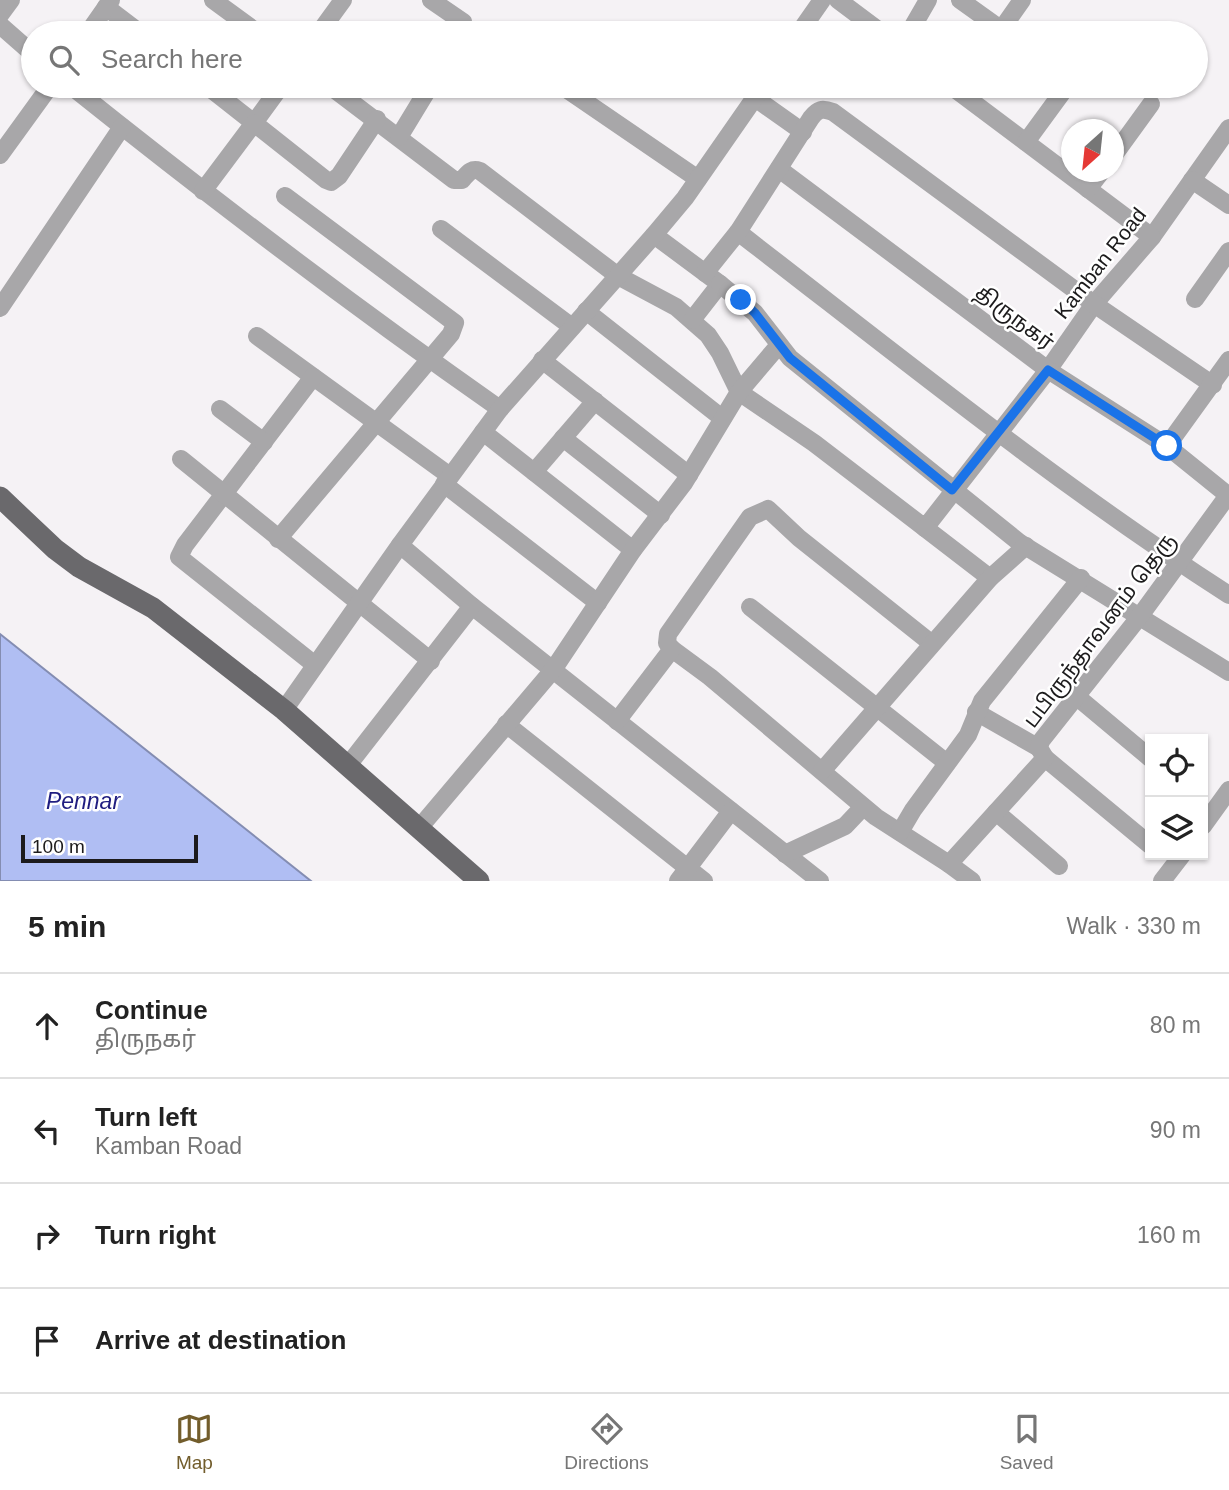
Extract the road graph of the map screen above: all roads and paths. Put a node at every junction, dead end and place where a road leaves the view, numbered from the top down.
1 (11, 0) edge
2 (213, 0) edge
3 (343, 0) edge
4 (431, 0) edge
5 (822, 0) edge
6 (838, 0) edge
7 (928, 0) edge
8 (960, 0) edge
9 (1022, 0) edge
10 (109, 3) edge
11 (0, 15) edge
12 (96, 21) edge
13 (128, 21) edge
14 (242, 21) edge
15 (328, 21) edge
16 (462, 21) edge
17 (807, 21) edge
18 (866, 21) edge
19 (916, 21) edge
20 (988, 21) edge
21 (1008, 21) edge
22 (0, 25) edge
23 (21, 43) edge
24 (40, 98) edge
25 (86, 98) edge
26 (222, 98) edge
27 (272, 98) edge
28 (347, 98) edge
29 (423, 98) edge
30 (580, 98) edge
31 (755, 98) edge
32 (766, 98) edge
33 (971, 98) edge
34 (1058, 98) edge
35 (1151, 104) dead end
36 (377, 119) junction
37 (254, 123) junction
38 (122, 127) junction
39 (1229, 128) edge
40 (803, 132) junction
41 (399, 137) junction
42 (1124, 141) edge
43 (1026, 142) junction
44 (3, 143) edge
45 (779, 169) junction
46 (698, 179) junction
47 (1192, 180) junction
48 (1093, 182) edge
49 (1088, 189) junction
50 (202, 191) junction
51 (285, 196) dead end
52 (1229, 205) edge
53 (441, 229) dead end
54 (738, 232) junction
55 (654, 235) junction
56 (1152, 237) junction
57 (1229, 251) edge
58 (618, 276) junction
59 (713, 279) junction
60 (1195, 299) dead end
61 (1094, 304) junction
62 (0, 308) edge
63 (586, 311) junction
64 (692, 320) junction
65 (572, 327) junction
66 (257, 336) dead end
67 (779, 345) junction
68 (429, 359) junction
69 (542, 360) junction
70 (1229, 360) edge
71 (1048, 370) junction
72 (313, 377) junction
73 (1213, 385) junction
74 (740, 392) junction
75 (595, 401) junction
76 (220, 409) dead end
77 (500, 409) junction
78 (722, 418) junction
79 (376, 422) junction
80 (483, 432) junction
81 (999, 433) junction
82 (563, 438) junction
83 (264, 442) junction
84 (1167, 446) junction
85 (181, 459) dead end
86 (534, 472) junction
87 (689, 475) junction
88 (447, 480) junction
89 (952, 490) junction
90 (225, 495) junction
91 (1229, 495) edge
92 (0, 497) edge
93 (661, 515) junction
94 (925, 528) junction
95 (278, 539) junction
96 (400, 545) junction
97 (1026, 546) junction
98 (633, 550) junction
99 (1180, 563) junction
100 (990, 578) junction
101 (1080, 578) junction
102 (1229, 594) edge
103 (358, 603) junction
104 (598, 603) junction
105 (472, 606) junction
106 (750, 607) dead end
107 (1140, 616) junction
108 (931, 643) junction
109 (672, 649) junction
110 (431, 661) junction
111 (316, 665) junction
112 (553, 670) junction
113 (1229, 672) edge
114 (1076, 696) junction
115 (878, 708) junction
116 (284, 710) junction
117 (976, 712) junction
118 (617, 721) junction
119 (506, 724) junction
120 (1042, 753) junction
121 (1145, 754) edge
122 (947, 763) junction
123 (349, 764) junction
124 (822, 771) junction
125 (1229, 790) edge
126 (863, 807) junction
127 (731, 811) junction
128 (996, 812) junction
129 (1208, 819) edge
130 (420, 827) junction
131 (900, 832) junction
132 (1145, 841) edge
133 (785, 854) junction
134 (1172, 860) edge
135 (949, 864) junction
136 (1059, 866) dead end
137 (683, 875) edge
138 (479, 881) edge
139 (704, 881) edge
140 (820, 881) edge
141 (972, 881) edge
142 (1162, 881) edge

1 - 11 street
2 - 14 street
3 - 15 street
4 - 16 street
5 - 17 street
6 - 18 street
7 - 19 street
8 - 20 street
9 - 21 street
10 - 12 street
10 - 13 street
22 - 23 street
24 - 44 street
25 - 38 street
26 - 37 street
27 - 37 street
28 - 36 street
29 - 41 street
30 - 46 street
31 - 46 street
32 - 40 street
33 - 43 street
34 - 43 street
35 - 42 street
36 - 37 street
36 - 41 street
37 - 50 street
38 - 50 street
38 - 62 street
39 - 47 street, Kamban Road
40 - 45 street
40 - 61 street
41 - 58 street
43 - 49 street
45 - 54 street
45 - 71 street, திருநகர்
46 - 55 street
47 - 52 street
47 - 56 street, Kamban Road
48 - 49 street
49 - 56 street
50 - 68 street
51 - 68 street
53 - 65 street
54 - 59 street
54 - 81 street
55 - 58 street
55 - 59 street
56 - 61 street, Kamban Road
57 - 60 street
58 - 63 street
58 - 64 street
59 - 64 street
59 - 67 street
61 - 71 street, Kamban Road
61 - 73 street
63 - 65 street
63 - 78 street
64 - 74 street
65 - 69 street
66 - 72 street
67 - 74 street
67 - 89 street
68 - 77 street
68 - 79 street
69 - 75 street
69 - 77 street
70 - 73 street
71 - 81 street, Kamban Road
71 - 84 street, திருநகர்
72 - 79 street
72 - 83 street
73 - 84 street
74 - 78 street
74 - 94 street
75 - 82 street
75 - 87 street
76 - 83 street
77 - 80 street
78 - 87 street
79 - 88 street
79 - 95 street
80 - 86 street
80 - 88 street
81 - 89 street, Kamban Road
81 - 99 street
82 - 86 street
82 - 93 street
83 - 90 street
84 - 91 street, திருநகர்
85 - 90 street
86 - 98 street
87 - 93 street
88 - 96 street
88 - 104 street
89 - 94 street, Kamban Road
89 - 97 street
90 - 95 street
90 - 111 street
91 - 99 street, பபிருந்தாவனம் தெரு
92 - 116 main road
93 - 98 street
94 - 100 street
95 - 103 street
96 - 103 street
96 - 105 street
97 - 100 street
97 - 101 street
98 - 104 street
99 - 102 street
99 - 107 street, பபிருந்தாவனம் தெரு
100 - 108 street
101 - 107 street
101 - 117 street
103 - 110 street
103 - 111 street
104 - 112 street
105 - 110 street
105 - 112 street
106 - 115 street
107 - 113 street
107 - 114 street, பபிருந்தாவனம் தெரு
108 - 109 street
108 - 115 street
109 - 118 street
109 - 124 street
110 - 123 street
111 - 116 street
112 - 118 street
112 - 119 street
114 - 120 street, பபிருந்தாவனம் தெரு
114 - 121 street
115 - 122 street
115 - 124 street
116 - 123 main road
117 - 120 street
117 - 122 street
118 - 127 street
119 - 130 street
119 - 137 street
120 - 128 street, பபிருந்தாவனம் தெரு
120 - 132 street
122 - 131 street
123 - 130 main road
124 - 126 street
125 - 129 street
126 - 131 street
126 - 133 street
127 - 133 street
127 - 137 street
128 - 135 street, பபிருந்தாவனம் தெரு
128 - 136 street
130 - 138 main road
131 - 135 street
133 - 140 street
134 - 142 street
135 - 141 street
137 - 139 street

